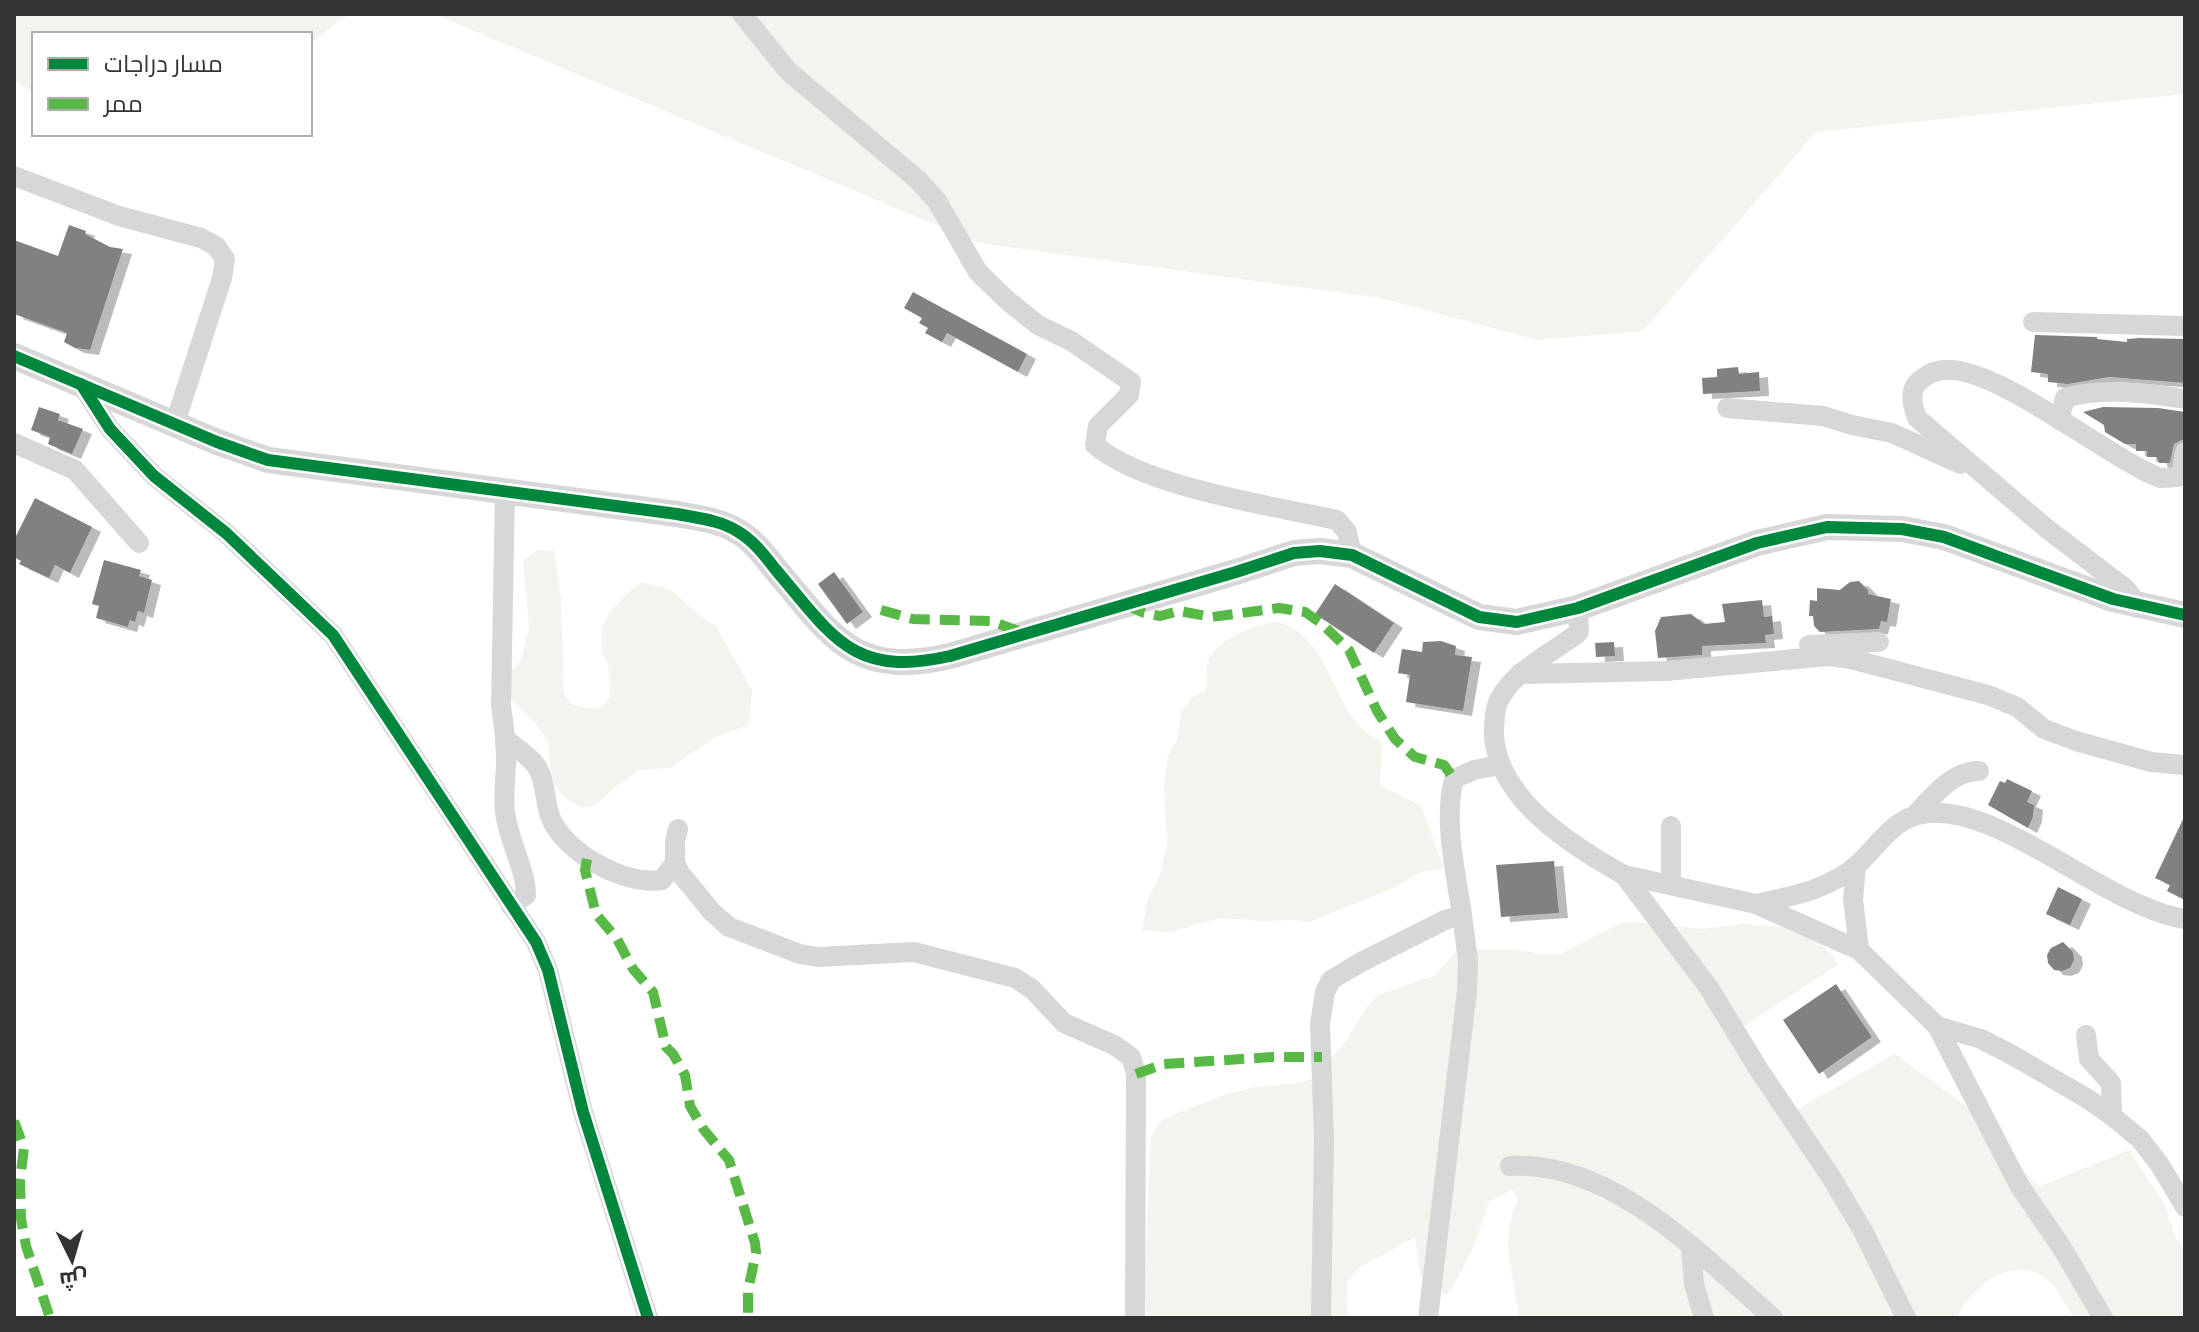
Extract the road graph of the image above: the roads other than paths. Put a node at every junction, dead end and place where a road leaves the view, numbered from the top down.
1 (742, 14) edge
2 (14, 176) edge
3 (2033, 322) dead end
4 (2185, 326) edge
5 (14, 356) edge
6 (81, 384) junction
7 (2185, 399) edge
8 (1727, 408) dead end
9 (2059, 420) junction
10 (175, 423) junction
11 (14, 443) edge
12 (2185, 452) edge
13 (1985, 476) junction
14 (505, 490) junction
15 (139, 543) dead end
16 (1352, 555) junction
17 (2138, 605) junction
18 (1578, 608) junction
19 (2185, 615) edge
20 (1879, 642) dead end
21 (1781, 660) junction
22 (1519, 674) junction
23 (505, 739) junction
24 (1500, 765) junction
25 (2185, 765) edge
26 (1979, 771) dead end
27 (1915, 815) junction
28 (1671, 826) dead end
29 (678, 829) dead end
30 (675, 863) junction
31 (1856, 866) junction
32 (1624, 875) junction
33 (1671, 885) junction
34 (1756, 904) junction
35 (511, 906) junction
36 (1462, 915) junction
37 (2185, 919) edge
38 (1859, 950) junction
39 (1937, 1026) junction
40 (2086, 1035) dead end
41 (2112, 1116) junction
42 (1510, 1166) dead end
43 (2185, 1207) edge
44 (1691, 1248) junction
45 (648, 1318) edge
46 (1135, 1318) edge
47 (1321, 1318) edge
48 (1428, 1318) edge
49 (1704, 1318) edge
50 (1773, 1318) edge
51 (1906, 1318) edge
52 (2103, 1318) edge

1 - 16 street
2 - 10 street
3 - 4 street
5 - 6 street
6 - 10 street
6 - 35 street
7 - 9 street
8 - 13 street
9 - 12 street
9 - 13 street
10 - 14 street
11 - 15 street
13 - 17 street
14 - 16 street
14 - 23 street
16 - 18 street
17 - 18 street
17 - 19 street
18 - 22 street
20 - 21 street
21 - 22 street
21 - 25 street
22 - 24 street
23 - 30 street
23 - 35 street
24 - 32 street
24 - 36 street
26 - 27 street
27 - 31 street
27 - 37 street
28 - 33 street
29 - 30 street
30 - 46 street
31 - 34 street
31 - 38 street
32 - 33 street
32 - 51 street
33 - 34 street
34 - 38 street
35 - 45 street
36 - 47 street
36 - 48 street
38 - 39 street
39 - 41 street
39 - 52 street
40 - 41 street
41 - 43 street
42 - 44 street
44 - 49 street
44 - 50 street

